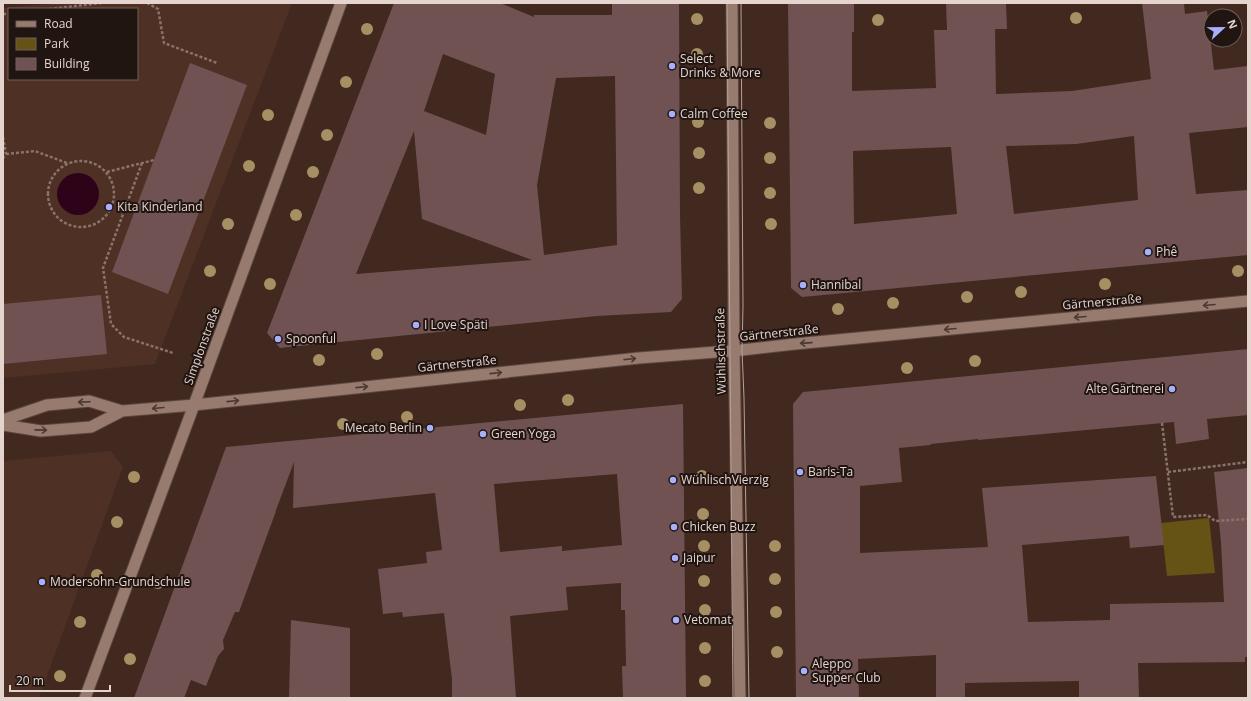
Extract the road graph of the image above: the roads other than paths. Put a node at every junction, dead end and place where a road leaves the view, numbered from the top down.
1 (341, 3) edge
2 (732, 3) edge
3 (1248, 301) edge
4 (734, 350) junction
5 (194, 405) junction
6 (122, 411) junction
7 (3, 420) edge
8 (3, 425) edge
9 (85, 698) edge
10 (740, 698) edge

1 - 5 street, Simplonstraße
2 - 4 street, Wühlischstraße
3 -> 4 street, Gärtnerstraße
5 -> 4 street, Gärtnerstraße
4 - 10 street, Wühlischstraße
5 -> 6 street, Gärtnerstraße
5 - 9 street, Simplonstraße
6 -> 7 street
8 -> 6 street

